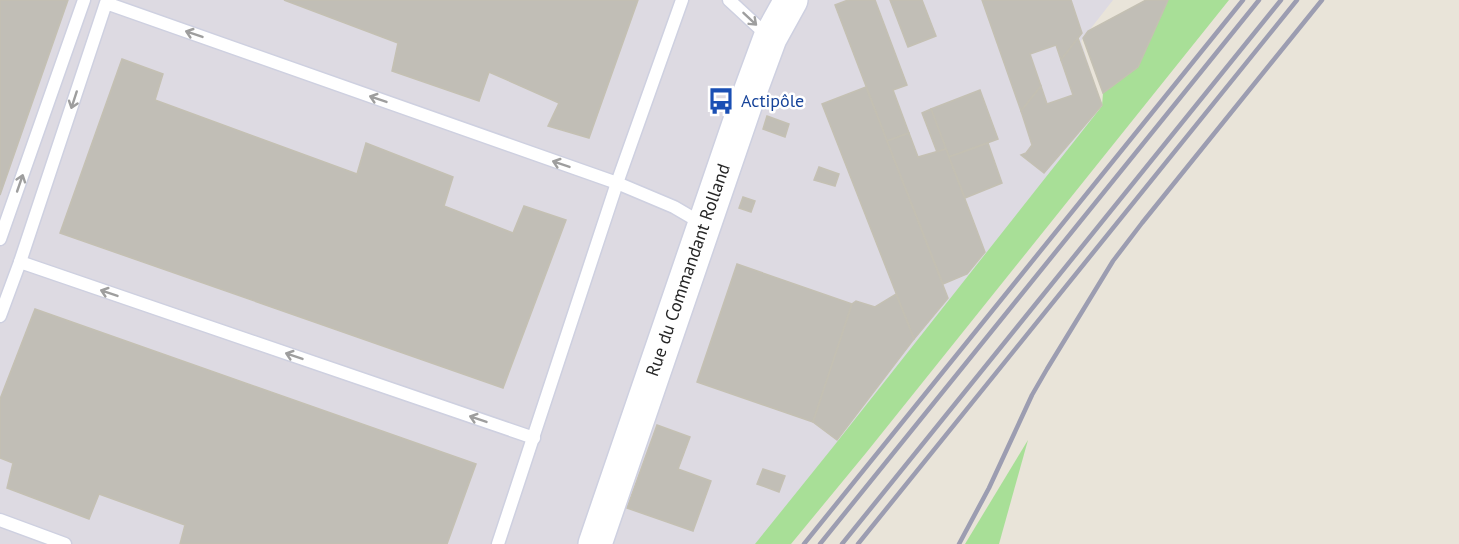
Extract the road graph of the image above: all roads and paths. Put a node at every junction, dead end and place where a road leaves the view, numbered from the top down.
1 (84, 0) edge
2 (682, 0) edge
3 (729, 0) edge
4 (790, 0) edge
5 (107, 1) edge
6 (770, 38) junction
7 (616, 183) junction
8 (704, 225) junction
9 (0, 239) edge
10 (20, 262) junction
11 (0, 316) edge
12 (534, 438) junction
13 (0, 520) edge
14 (65, 544) edge
15 (498, 544) edge
16 (595, 544) edge

9 -> 1 lane
2 - 7 lane
3 -> 6 lane
4 - 6 street, Rue du Commandant Rolland
7 -> 5 lane
5 -> 10 lane
6 - 8 street, Rue du Commandant Rolland
7 - 8 lane
7 - 12 lane
8 - 16 street, Rue du Commandant Rolland
10 - 11 lane
12 -> 10 lane
12 - 15 lane
13 - 14 lane

